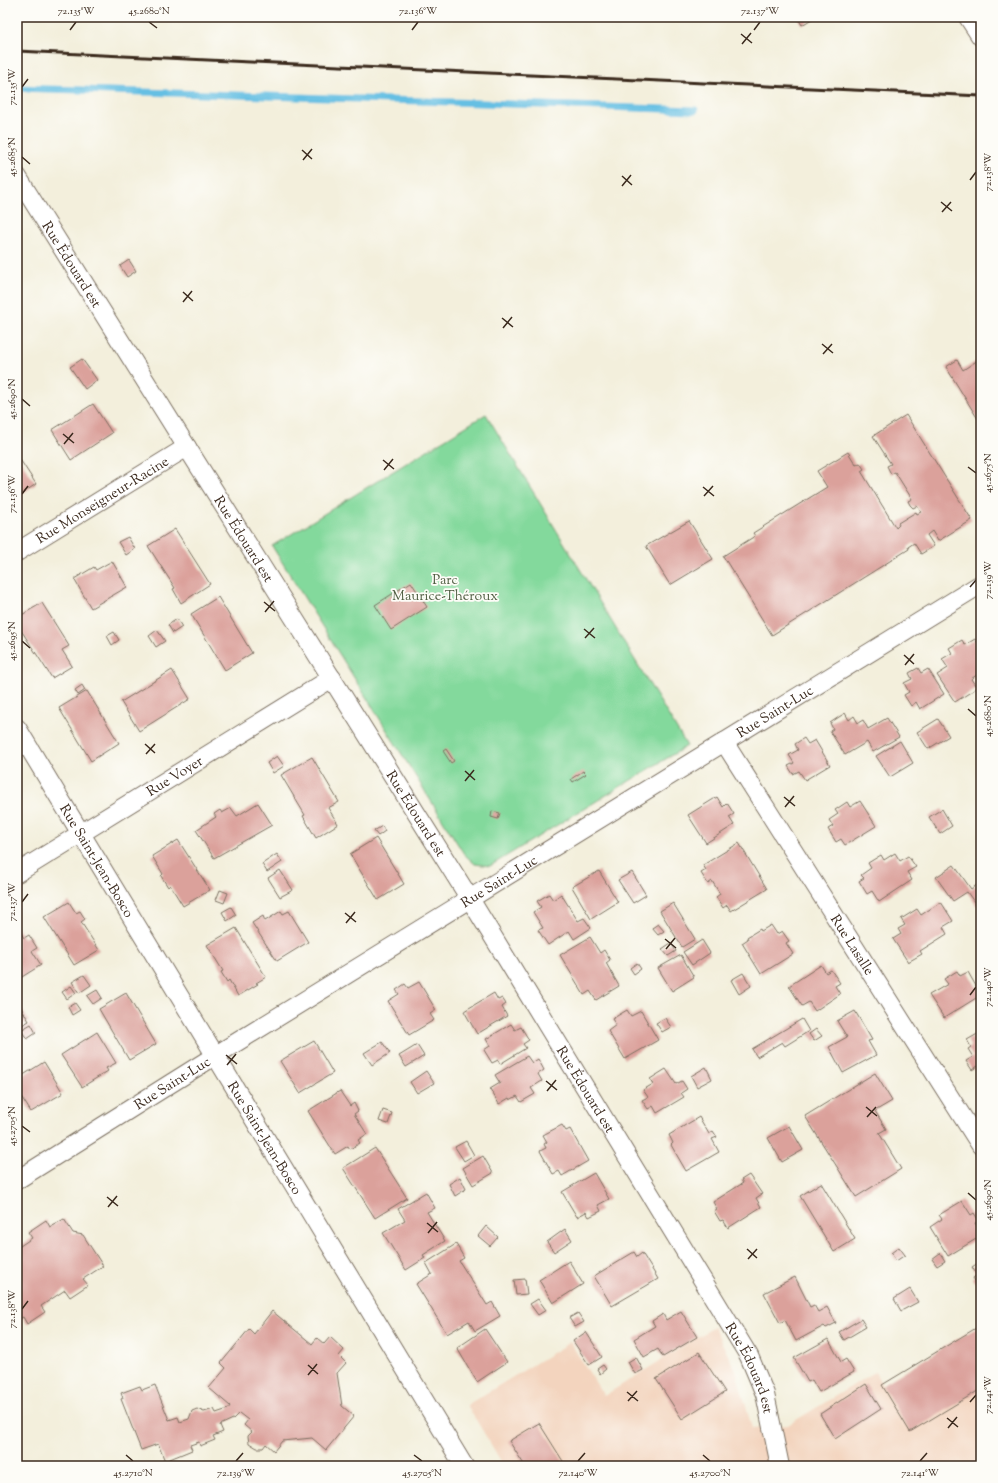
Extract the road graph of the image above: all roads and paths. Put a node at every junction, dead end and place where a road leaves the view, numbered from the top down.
1 (968, 17) edge
2 (981, 37) edge
3 (17, 176) edge
4 (187, 447) junction
5 (17, 552) edge
6 (981, 585) edge
7 (332, 678) junction
8 (17, 728) edge
9 (724, 742) junction
10 (81, 833) junction
11 (17, 873) edge
12 (470, 899) junction
13 (216, 1056) junction
14 (981, 1146) edge
15 (17, 1180) edge
16 (464, 1466) edge
17 (780, 1466) edge

1 - 2 street
3 - 4 street, Rue Édouard est
4 - 5 street, Rue Monseigneur-Racine
4 - 7 street, Rue Édouard est
6 - 9 street, Rue Saint-Luc
7 - 10 street, Rue Voyer
7 - 12 street, Rue Édouard est
8 - 10 street, Rue Saint-Jean-Bosco
9 - 12 street, Rue Saint-Luc
9 - 14 street, Rue Lasalle
10 - 11 street, Rue Voyer
10 - 13 street, Rue Saint-Jean-Bosco
12 - 13 street, Rue Saint-Luc
12 - 17 street, Rue Édouard est
13 - 15 street, Rue Saint-Luc
13 - 16 street, Rue Saint-Jean-Bosco

